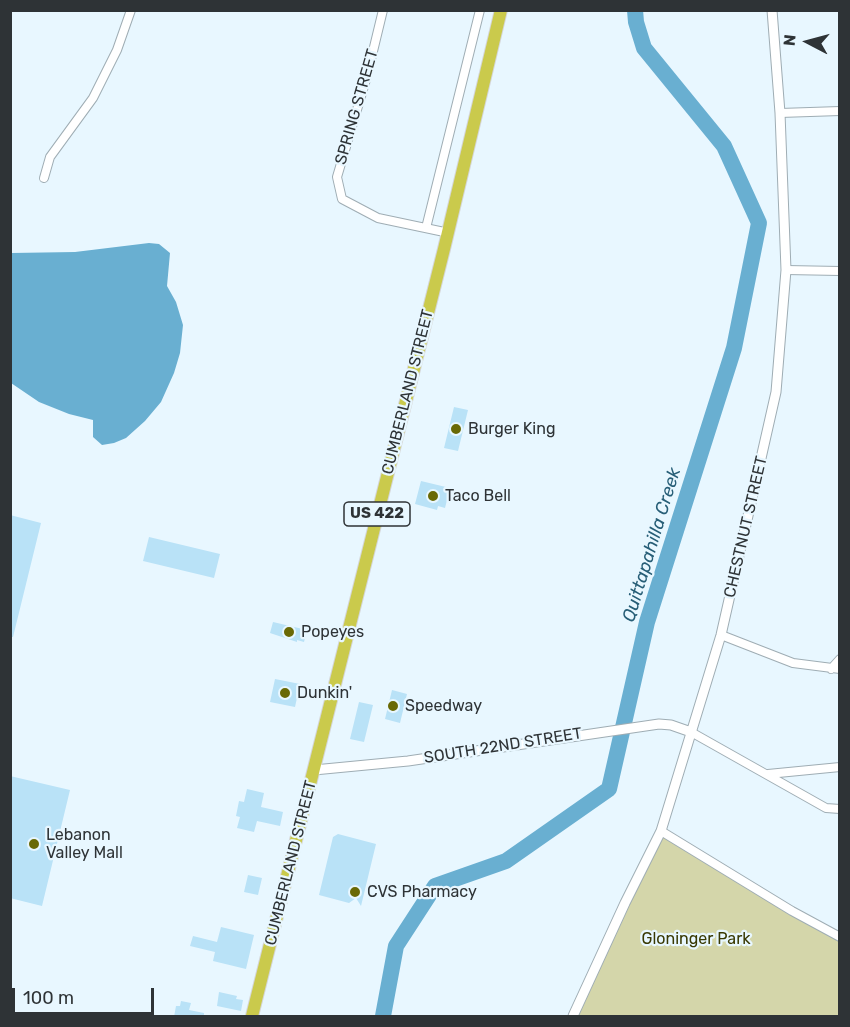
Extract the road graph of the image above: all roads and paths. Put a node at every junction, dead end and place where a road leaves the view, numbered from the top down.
1 (131, 10) edge
2 (383, 10) edge
3 (480, 10) edge
4 (501, 10) edge
5 (772, 10) edge
6 (840, 111) edge
7 (780, 113) junction
8 (44, 178) dead end
9 (426, 228) junction
10 (448, 232) junction
11 (786, 270) junction
12 (840, 271) edge
13 (721, 635) junction
14 (840, 659) edge
15 (835, 669) edge
16 (691, 732) junction
17 (840, 767) edge
18 (314, 770) junction
19 (766, 774) junction
20 (840, 809) edge
21 (661, 831) junction
22 (840, 937) edge
23 (252, 1017) edge
24 (573, 1017) edge

1 - 8 street
2 - 9 street, SPRING STREET
3 - 9 street
4 - 10 highway, CUMBERLAND STREET / US 422
5 - 7 street, CHESTNUT STREET
6 - 7 street
7 - 11 street, CHESTNUT STREET
9 - 10 street, SPRING STREET
10 - 18 highway, CUMBERLAND STREET / US 422
11 - 12 street
11 - 13 street, CHESTNUT STREET
13 - 15 street
13 - 16 street, CHESTNUT STREET
14 - 15 street
16 - 18 street, SOUTH 22ND STREET
16 - 19 street
16 - 21 street, CHESTNUT STREET
17 - 19 street
18 - 23 highway, CUMBERLAND STREET / US 422
19 - 20 street
21 - 22 street
21 - 24 street, CHESTNUT STREET

